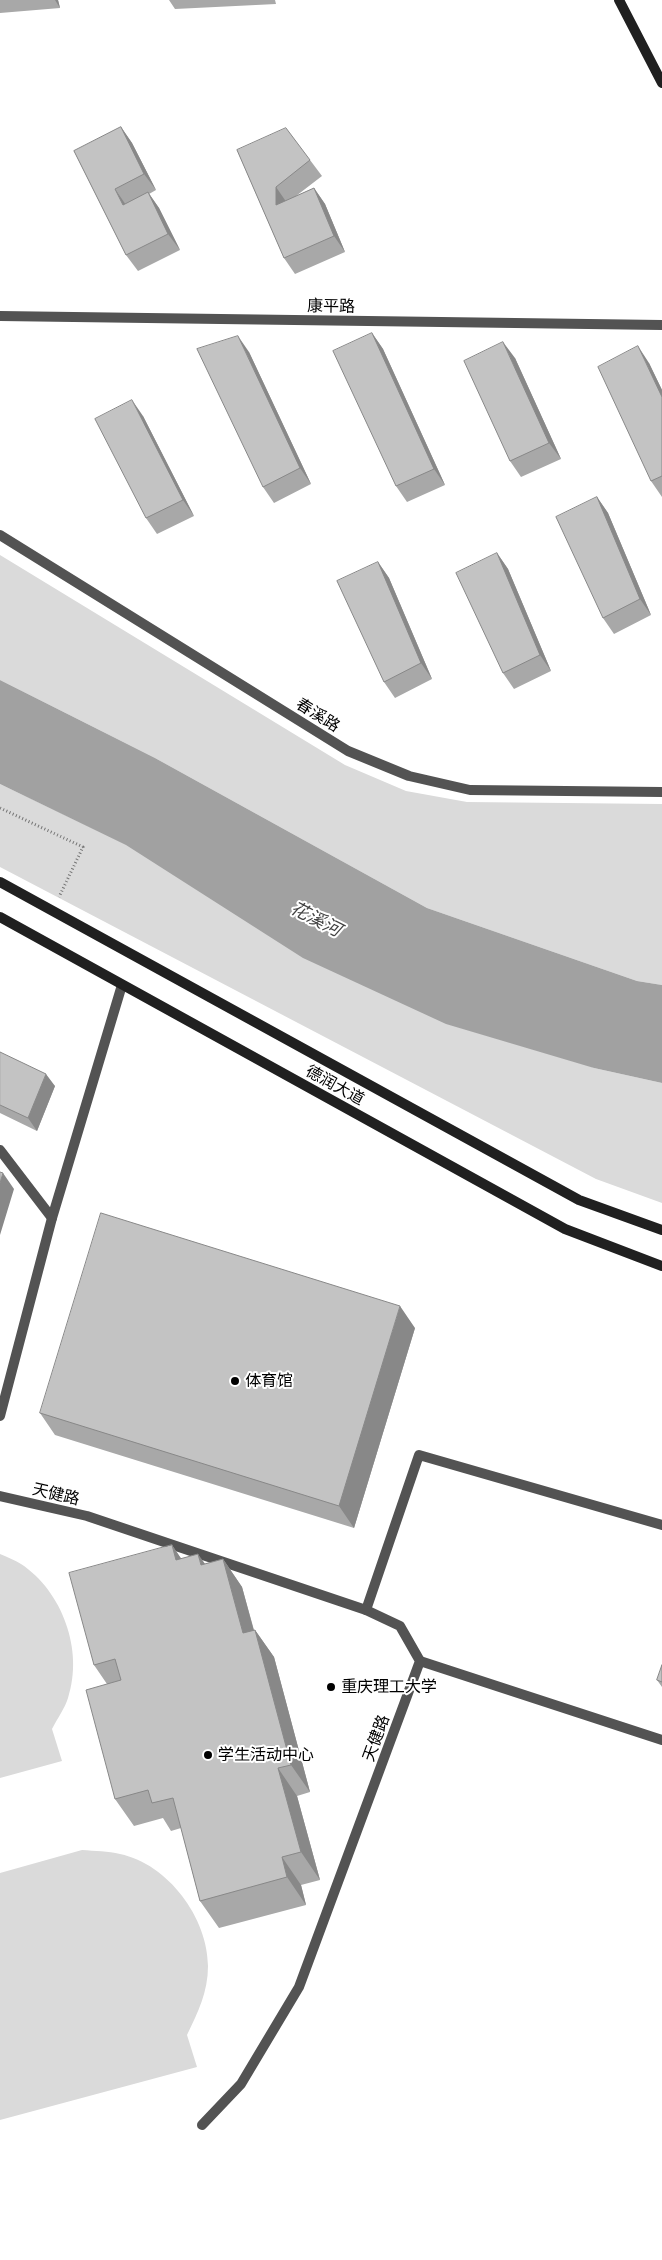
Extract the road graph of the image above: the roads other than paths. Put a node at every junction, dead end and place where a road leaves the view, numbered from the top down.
1 (619, 0) edge
2 (662, 83) edge
3 (0, 316) edge
4 (662, 325) edge
5 (0, 535) edge
6 (662, 792) edge
7 (0, 882) edge
8 (0, 917) edge
9 (122, 985) junction
10 (0, 1150) edge
11 (52, 1218) junction
12 (662, 1230) edge
13 (662, 1266) edge
14 (0, 1416) edge
15 (0, 1496) edge
16 (662, 1525) edge
17 (366, 1610) junction
18 (420, 1661) junction
19 (662, 1740) edge
20 (202, 2125) dead end

1 - 2 main road
3 - 4 street, 康平路
5 - 6 street, 春溪路
7 - 12 main road, 德润大道
8 - 9 main road, 德润大道
9 - 11 street
9 - 13 main road, 德润大道
10 - 11 street
11 - 14 street
15 - 17 street, 天健路
16 - 17 street
17 - 18 street, 天健路
18 - 19 street
18 - 20 street, 天健路

